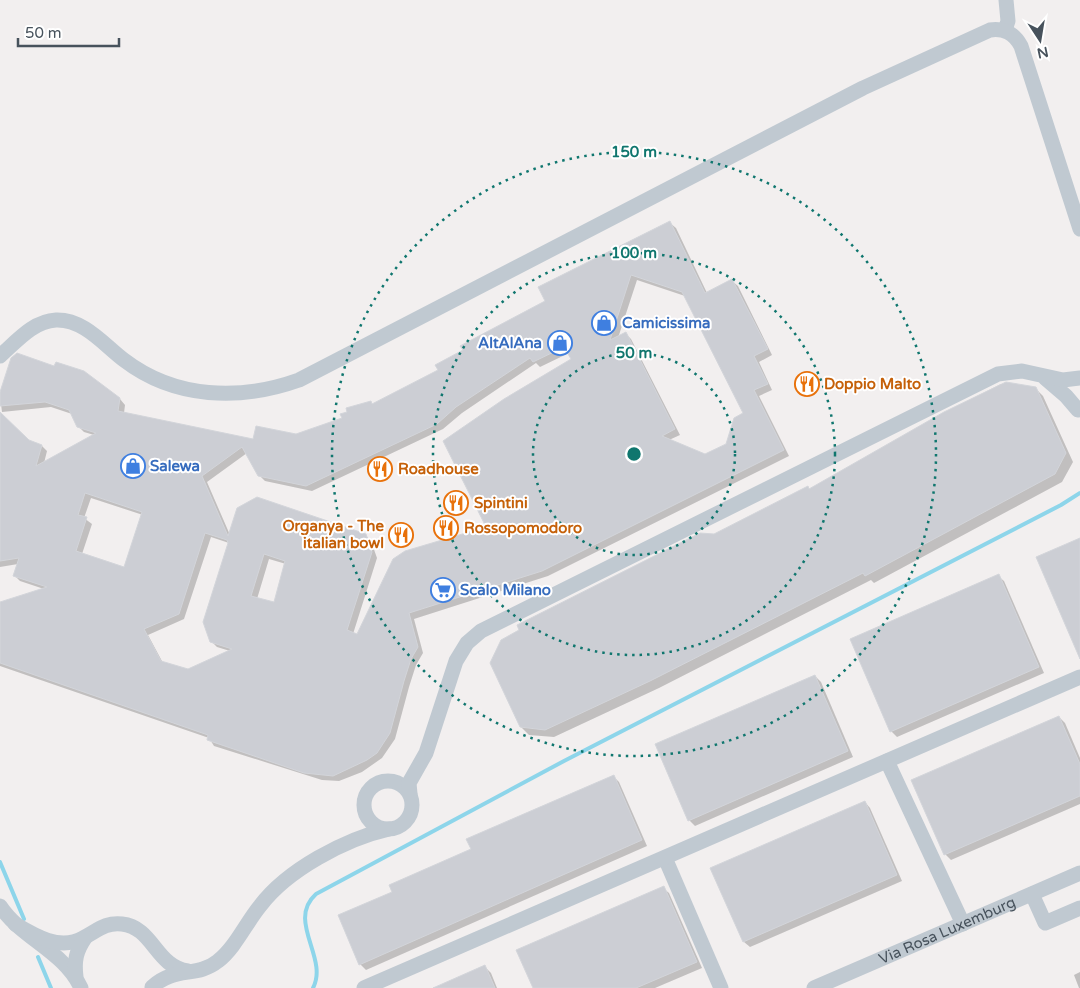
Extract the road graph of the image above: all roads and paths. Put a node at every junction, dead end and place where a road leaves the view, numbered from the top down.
1 (1006, 0) edge
2 (1005, 30) junction
3 (1080, 230) edge
4 (0, 356) edge
5 (1034, 373) junction
6 (1080, 378) edge
7 (1080, 384) edge
8 (1079, 412) edge
9 (1078, 682) edge
10 (888, 761) junction
11 (418, 767) junction
12 (391, 781) junction
13 (410, 794) junction
14 (368, 817) junction
15 (389, 829) junction
16 (356, 841) junction
17 (665, 858) junction
18 (1080, 873) edge
19 (1032, 894) junction
20 (0, 906) edge
21 (1080, 908) edge
22 (15, 924) junction
23 (963, 924) junction
24 (84, 938) junction
25 (154, 948) junction
26 (193, 971) junction
27 (78, 984) edge
28 (152, 988) edge
29 (364, 988) edge
30 (721, 988) edge
31 (814, 988) edge

1 - 2 street
2 - 3 street
2 - 4 street
5 - 6 street
5 - 8 street
5 - 11 street
7 - 8 street
9 - 10 street
10 - 17 street
10 - 23 street
11 - 12 street
11 - 13 street
12 - 13 street
12 - 14 street
13 - 15 street
14 - 15 street
14 - 16 street
15 - 16 street
16 - 26 street
17 - 29 street
17 - 30 street
18 - 19 street, Via Rosa Luxemburg
19 - 21 street
19 - 23 street, Via Rosa Luxemburg
20 - 22 street
22 - 24 street
22 - 27 street
23 - 31 street, Via Rosa Luxemburg
24 - 25 street
24 - 27 street
25 - 26 street
25 - 28 street
26 - 28 street

